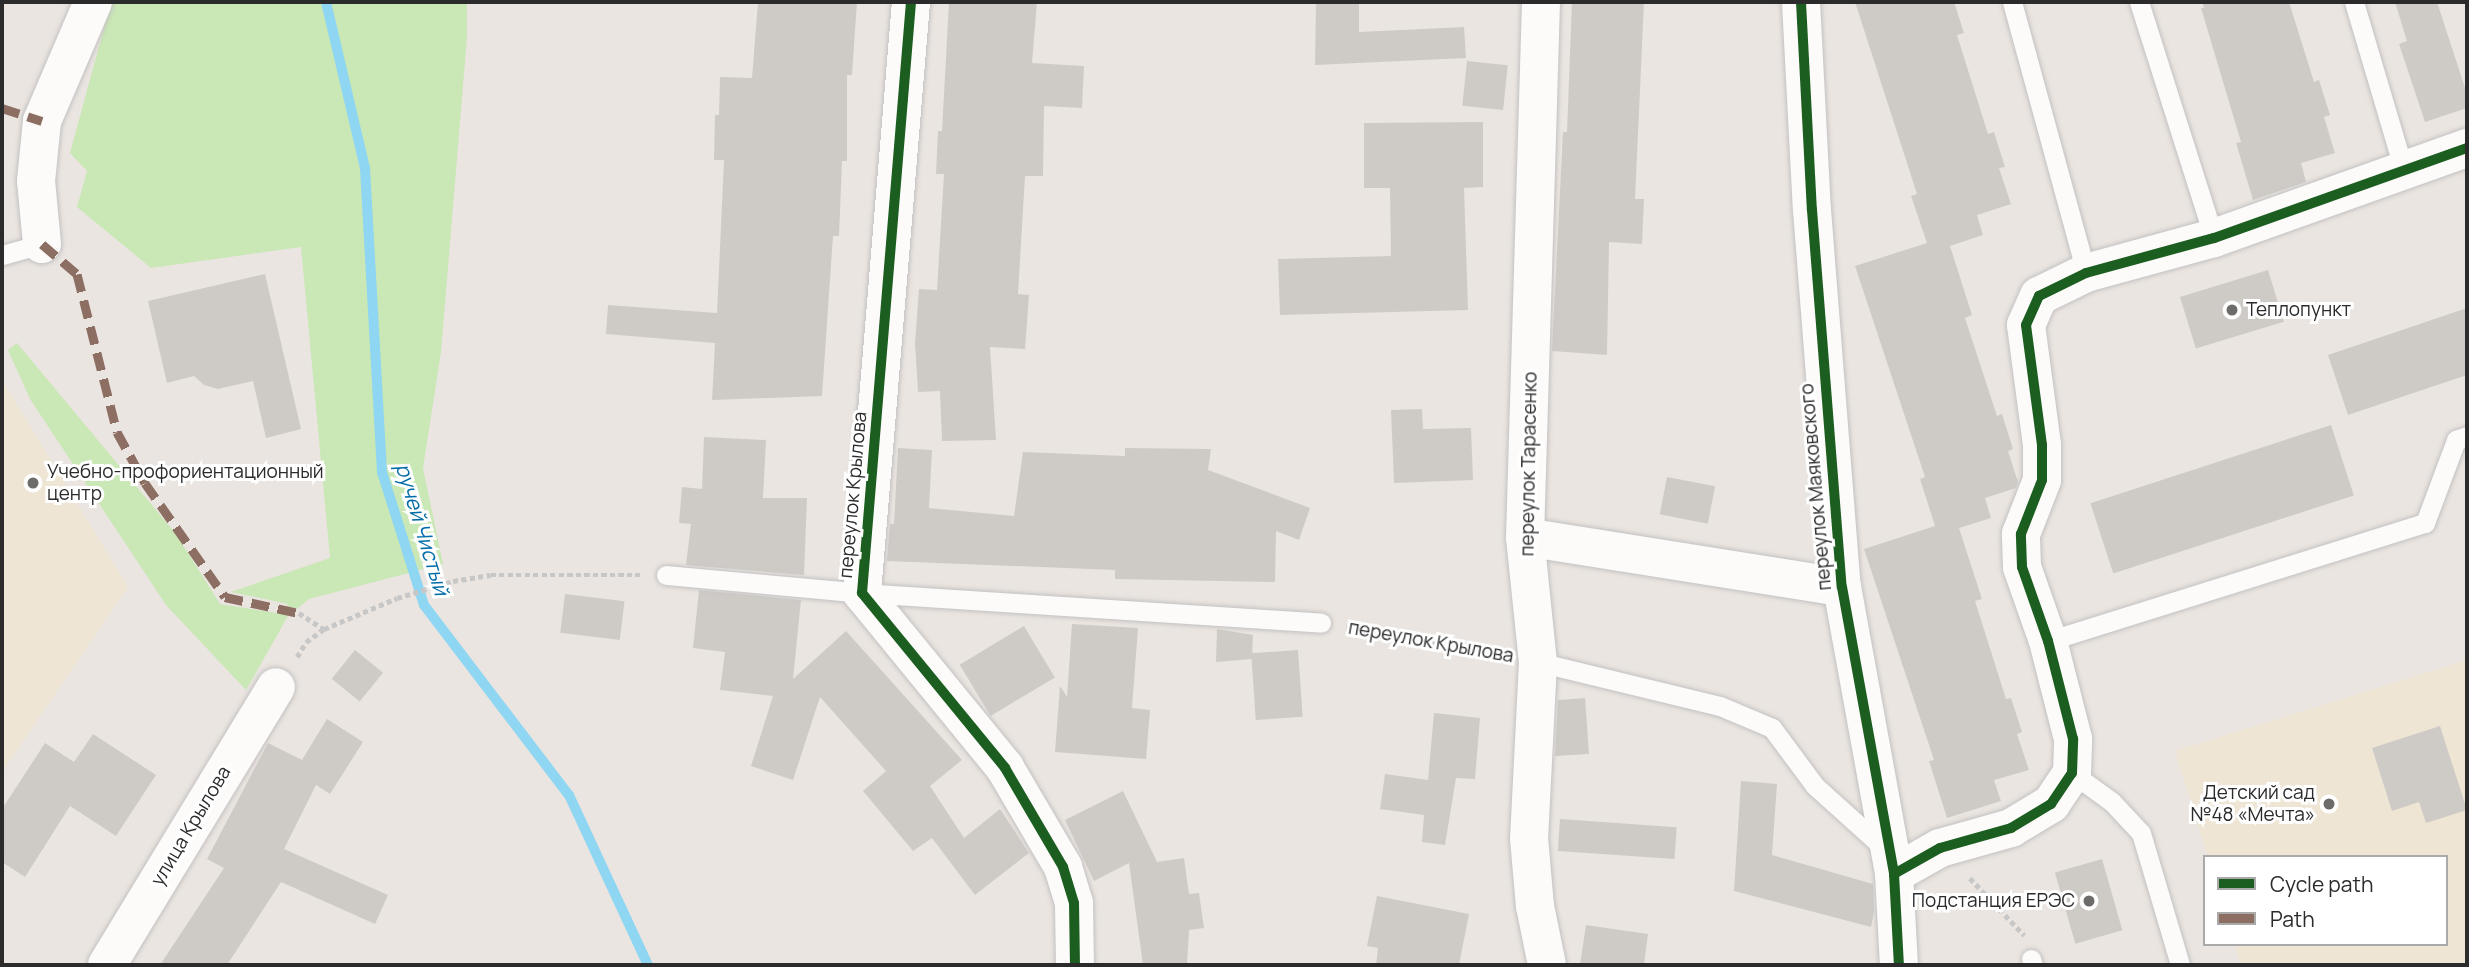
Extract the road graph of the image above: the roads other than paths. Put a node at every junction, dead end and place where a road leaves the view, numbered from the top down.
1 (93, 2) edge
2 (911, 2) edge
3 (1541, 2) edge
4 (1801, 2) edge
5 (2012, 2) edge
6 (2139, 2) edge
7 (2354, 2) edge
8 (2467, 148) edge
9 (2404, 171) junction
10 (2214, 239) junction
11 (42, 244) joint
12 (2, 255) edge
13 (2086, 273) junction
14 (2467, 436) edge
15 (1525, 537) junction
16 (666, 575) road end
17 (1842, 587) junction
18 (862, 593) junction
19 (1321, 623) road end
20 (2048, 641) junction
21 (1538, 662) junction
22 (276, 687) road end
23 (2072, 773) junction
24 (1891, 864) junction
25 (107, 965) edge
26 (1075, 965) edge
27 (1547, 965) edge
28 (1899, 965) edge
29 (2180, 965) edge

1 - 11 street
2 - 18 street, переулок Крылова
3 - 15 street, переулок Тарасенко
4 - 17 street, переулок Маяковского
5 - 13 lane
6 - 10 lane
7 - 9 lane
8 - 9 street
9 - 10 street
10 - 13 street
11 - 12 lane
13 - 20 street
14 - 20 lane
15 - 17 street
15 - 21 street, переулок Тарасенко
16 - 18 lane, переулок Крылова
17 - 24 street, переулок Маяковского
18 - 19 lane, переулок Крылова
18 - 26 street, переулок Крылова
20 - 23 street
21 - 24 lane
21 - 27 street, переулок Тарасенко
22 - 25 street, улица Крылова
23 - 24 street
23 - 29 lane
24 - 28 street, переулок Маяковского

